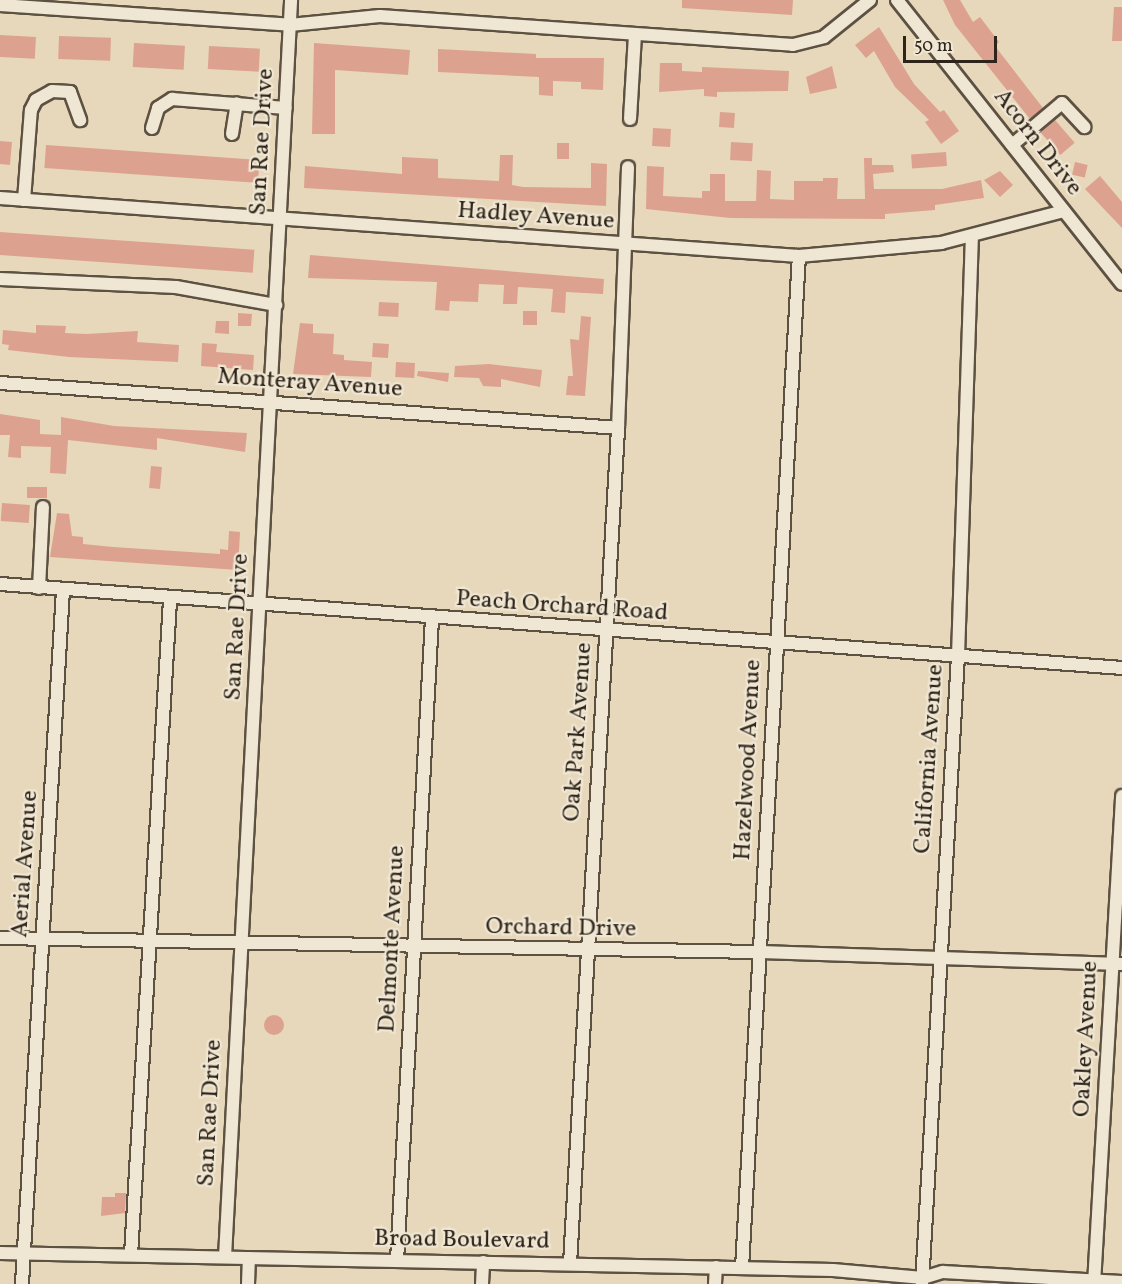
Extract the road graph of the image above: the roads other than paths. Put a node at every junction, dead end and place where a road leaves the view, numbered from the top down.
1 (291, 0) edge
2 (870, 0) edge
3 (897, 0) edge
4 (0, 5) edge
5 (290, 25) junction
6 (635, 34) junction
7 (237, 103) junction
8 (286, 108) junction
9 (630, 119) dead end
10 (81, 120) dead end
11 (1084, 127) dead end
12 (152, 128) dead end
13 (232, 134) dead end
14 (1012, 145) junction
15 (628, 167) dead end
16 (0, 198) edge
17 (24, 200) junction
18 (1064, 211) junction
19 (281, 219) junction
20 (972, 237) junction
21 (623, 245) junction
22 (799, 256) junction
23 (0, 279) edge
24 (1122, 284) edge
25 (276, 305) junction
26 (0, 383) edge
27 (271, 402) junction
28 (618, 428) junction
29 (43, 507) dead end
30 (0, 584) edge
31 (39, 588) junction
32 (63, 590) junction
33 (170, 600) junction
34 (260, 606) junction
35 (432, 618) junction
36 (607, 631) junction
37 (776, 642) junction
38 (958, 656) junction
39 (1122, 668) edge
40 (1122, 796) edge
41 (0, 938) edge
42 (42, 940) junction
43 (149, 942) junction
44 (241, 945) junction
45 (412, 946) junction
46 (585, 951) junction
47 (759, 952) junction
48 (939, 957) junction
49 (1117, 964) edge
50 (0, 1253) edge
51 (23, 1253) junction
52 (131, 1255) junction
53 (225, 1257) junction
54 (249, 1258) junction
55 (397, 1261) junction
56 (483, 1262) junction
57 (570, 1263) junction
58 (716, 1267) junction
59 (742, 1268) junction
60 (926, 1282) edge
61 (1094, 1282) edge
62 (1122, 1282) edge
63 (22, 1284) edge
64 (248, 1284) edge
65 (482, 1284) edge
66 (715, 1284) edge

1 - 5 street, San Rae Drive
2 - 6 street
3 - 14 street, Acorn Drive
4 - 5 street
5 - 6 street
5 - 8 street, San Rae Drive
6 - 9 street
7 - 8 street
7 - 12 street
7 - 13 street
8 - 19 street, San Rae Drive
10 - 17 street
11 - 14 street
14 - 18 street, Acorn Drive
15 - 21 street, Oak Park Avenue
16 - 17 street, Hadley Avenue
17 - 19 street, Hadley Avenue
18 - 20 street, Hadley Avenue
18 - 24 street, Acorn Drive
19 - 21 street, Hadley Avenue
19 - 25 street, San Rae Drive
20 - 22 street, Hadley Avenue
20 - 38 street, California Avenue
21 - 22 street, Hadley Avenue
21 - 28 street, Oak Park Avenue
22 - 37 street, Hazelwood Avenue
23 - 25 street
25 - 27 street, San Rae Drive
26 - 27 street, Monteray Avenue
27 - 28 street, Monteray Avenue
27 - 34 street, San Rae Drive
28 - 36 street, Oak Park Avenue
29 - 31 street
30 - 31 street, Peach Orchard Road
31 - 32 street, Peach Orchard Road
32 - 33 street, Peach Orchard Road
32 - 42 street, Aerial Avenue
33 - 34 street, Peach Orchard Road
33 - 43 street
34 - 35 street, Peach Orchard Road
34 - 44 street, San Rae Drive
35 - 36 street, Peach Orchard Road
35 - 45 street, Delmonte Avenue
36 - 37 street, Peach Orchard Road
36 - 46 street, Oak Park Avenue
37 - 38 street, Peach Orchard Road
37 - 47 street, Hazelwood Avenue
38 - 39 street, Peach Orchard Road
38 - 48 street, California Avenue
40 - 49 street, Oakley Avenue
41 - 42 street, Orchard Drive
42 - 43 street, Orchard Drive
42 - 51 street, Aerial Avenue
43 - 44 street, Orchard Drive
43 - 52 street
44 - 45 street, Orchard Drive
44 - 53 street, San Rae Drive
45 - 46 street, Orchard Drive
45 - 55 street, Delmonte Avenue
46 - 47 street, Orchard Drive
46 - 57 street, Oak Park Avenue
47 - 48 street, Orchard Drive
47 - 59 street, Hazelwood Avenue
48 - 49 street, Orchard Drive
48 - 60 street, California Avenue
49 - 61 street, Oakley Avenue
50 - 51 street, Broad Boulevard
51 - 52 street, Broad Boulevard
51 - 63 street, Aerial Avenue
52 - 53 street, Broad Boulevard
53 - 54 street, Broad Boulevard
54 - 55 street, Broad Boulevard
54 - 64 street
55 - 56 street, Broad Boulevard
56 - 57 street, Broad Boulevard
56 - 65 street
57 - 58 street, Broad Boulevard
58 - 59 street, Broad Boulevard
58 - 66 street
59 - 60 street, Broad Boulevard
60 - 61 street, Broad Boulevard
61 - 62 street, Broad Boulevard

